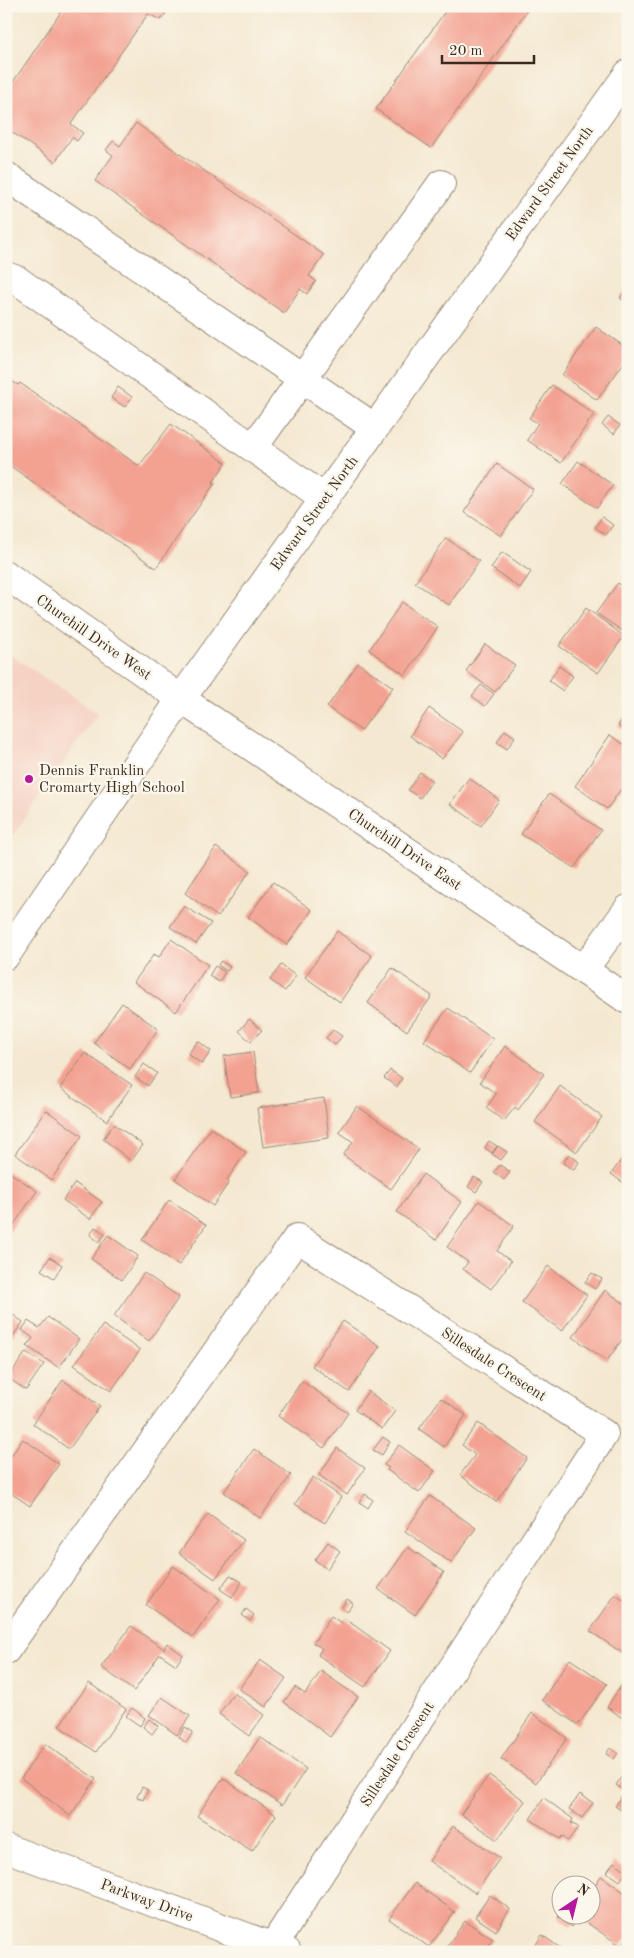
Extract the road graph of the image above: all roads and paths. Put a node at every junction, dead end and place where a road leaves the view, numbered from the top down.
1 (628, 74) edge
2 (6, 176) edge
3 (441, 184) dead end
4 (6, 276) edge
5 (303, 378) junction
6 (375, 428) junction
7 (253, 448) junction
8 (324, 498) junction
9 (6, 575) edge
10 (181, 699) junction
11 (628, 909) edge
12 (6, 955) edge
13 (584, 969) junction
14 (628, 1000) edge
15 (6, 1650) edge
16 (6, 1848) edge
17 (280, 1949) edge

1 - 6 street, Edward Street North
2 - 5 street
3 - 5 street
4 - 7 street
5 - 6 street
5 - 7 street
6 - 8 street, Edward Street North
7 - 8 street
8 - 10 street, Edward Street North
9 - 10 street, Churchill Drive West
10 - 12 street, Edward Street North
10 - 13 street, Churchill Drive East
11 - 13 street
13 - 14 street, Churchill Drive East
15 - 17 street, Sillesdale Crescent
16 - 17 street, Parkway Drive

